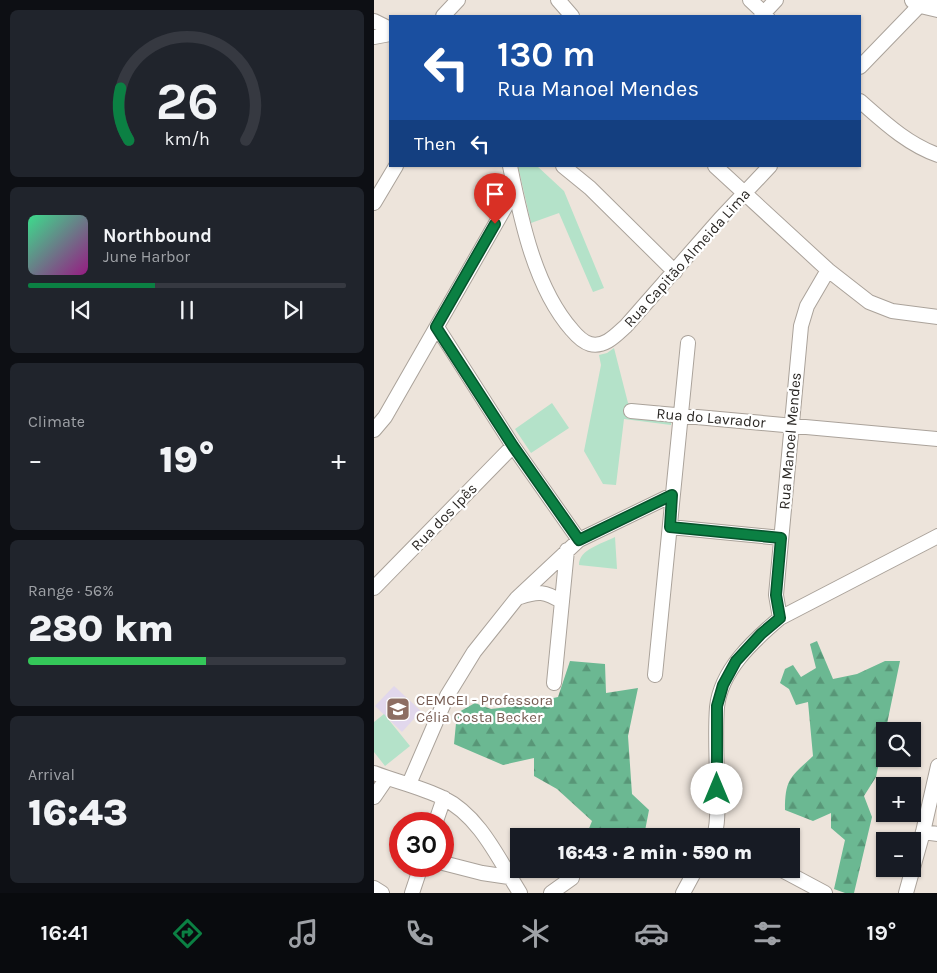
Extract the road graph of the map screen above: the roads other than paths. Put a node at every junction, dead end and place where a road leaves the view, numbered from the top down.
1 (458, 0) edge
2 (558, 0) edge
3 (750, 0) edge
4 (776, 0) edge
5 (924, 4) edge
6 (445, 15) edge
7 (571, 15) edge
8 (764, 15) edge
9 (374, 21) edge
10 (389, 28) edge
11 (389, 34) edge
12 (374, 37) edge
13 (861, 66) edge
14 (861, 102) edge
15 (937, 155) edge
16 (395, 167) edge
17 (510, 167) edge
18 (565, 167) edge
19 (716, 167) edge
20 (769, 167) edge
21 (515, 190) junction
22 (745, 194) junction
23 (374, 203) edge
24 (828, 270) junction
25 (675, 272) junction
26 (937, 317) edge
27 (436, 327) junction
28 (688, 343) dead end
29 (631, 411) dead end
30 (681, 415) junction
31 (792, 425) junction
32 (374, 430) edge
33 (937, 439) edge
34 (513, 446) junction
35 (672, 495) junction
36 (670, 527) junction
37 (937, 536) edge
38 (781, 538) junction
39 (579, 540) junction
40 (567, 550) junction
41 (374, 588) edge
42 (517, 598) junction
43 (562, 602) junction
44 (780, 618) junction
45 (655, 675) dead end
46 (554, 683) dead end
47 (937, 771) edge
48 (380, 775) edge
49 (409, 784) junction
50 (374, 797) edge
51 (444, 798) junction
52 (439, 812) edge
53 (716, 828) edge
54 (923, 832) junction
55 (937, 834) edge
56 (454, 866) edge
57 (509, 876) junction
58 (417, 877) edge
59 (572, 878) dead end
60 (691, 878) edge
61 (797, 878) edge
62 (374, 888) edge
63 (382, 893) edge
64 (412, 893) edge
65 (520, 893) edge
66 (551, 893) edge
67 (683, 893) edge
68 (826, 893) edge
69 (906, 893) edge

1 - 6 street
2 - 7 street
3 - 8 street
4 - 8 street
5 - 13 street
9 - 10 street
11 - 12 street
14 - 15 street
16 - 23 street
17 - 21 street
18 - 25 street
19 - 22 street
20 - 22 street, Rua Capitão Almeida Lima
21 - 25 street, Rua Capitão Almeida Lima
21 - 27 street
22 - 24 street
22 - 25 street, Rua Capitão Almeida Lima
24 - 26 street
24 - 31 street, Rua Manoel Mendes
27 - 32 street
27 - 34 street
28 - 30 street
29 - 30 street, Rua do Lavrador
30 - 31 street, Rua do Lavrador
30 - 35 street
31 - 33 street, Rua do Lavrador
31 - 38 street, Rua Manoel Mendes
34 - 39 street
34 - 41 street, Rua dos Ipês
35 - 36 street
35 - 39 street
36 - 38 street
36 - 45 street
37 - 44 street
38 - 44 street, Rua Manoel Mendes
39 - 40 street
40 - 42 street
40 - 43 street
42 - 43 street
42 - 49 street
43 - 46 street
44 - 53 street
47 - 54 street
48 - 49 street
48 - 50 street
49 - 51 street
51 - 52 street
51 - 57 street
54 - 55 street
54 - 69 street
56 - 57 street
57 - 65 street
58 - 64 street
59 - 66 street
60 - 67 street
61 - 68 street
62 - 63 street

